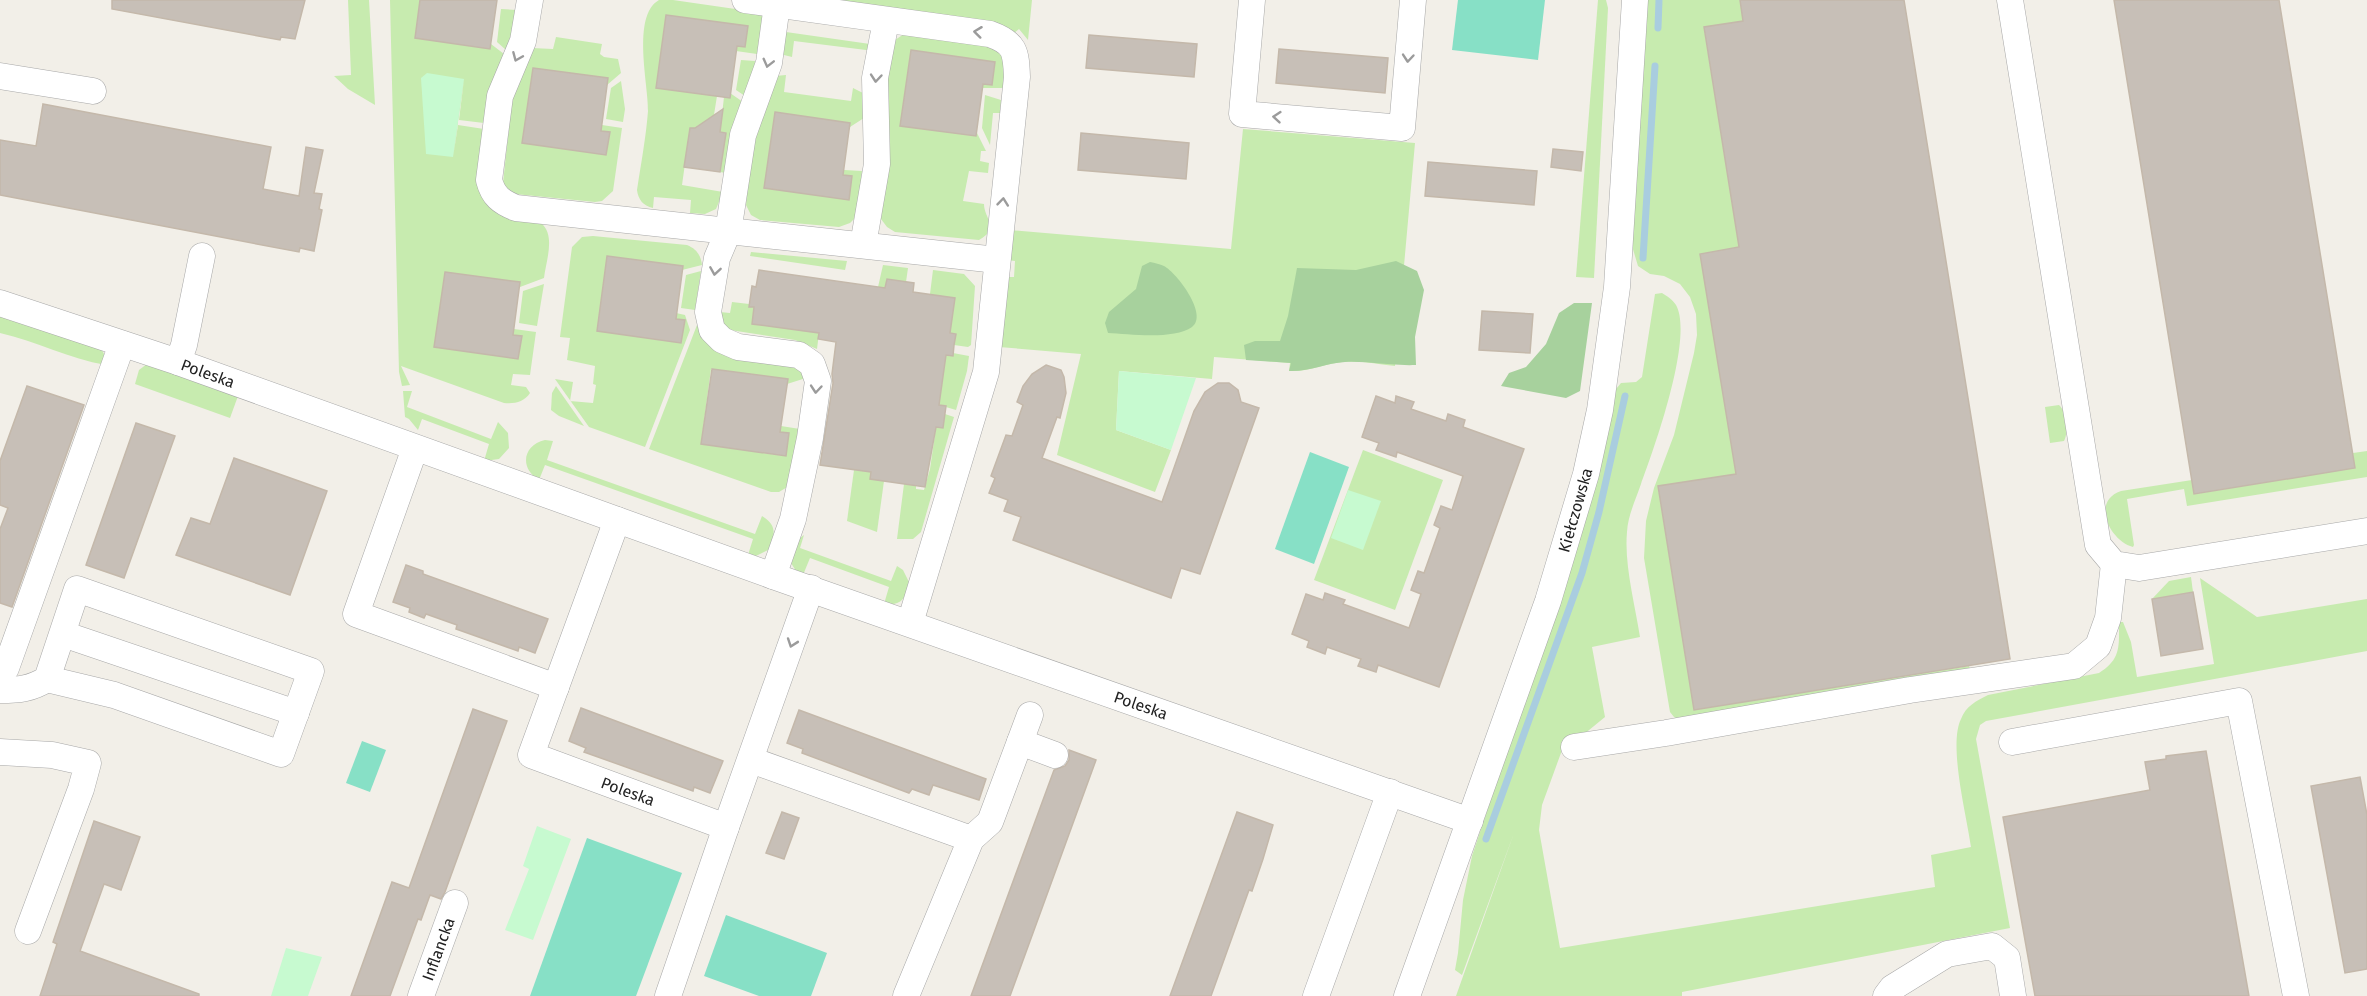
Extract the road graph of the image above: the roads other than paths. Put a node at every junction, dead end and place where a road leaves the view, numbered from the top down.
1 (531, 0) edge
2 (745, 0) edge
3 (1252, 0) edge
4 (1413, 0) edge
5 (1635, 0) edge
6 (2010, 0) edge
7 (777, 6) junction
8 (886, 21) junction
9 (0, 76) edge
10 (93, 91) dead end
11 (728, 232) junction
12 (863, 245) junction
13 (202, 256) dead end
14 (997, 260) junction
15 (0, 303) edge
16 (122, 344) junction
17 (178, 362) junction
18 (415, 448) junction
19 (617, 520) junction
20 (2367, 531) edge
21 (2114, 564) junction
22 (773, 576) junction
23 (811, 588) junction
24 (910, 623) junction
25 (63, 634) junction
26 (3, 679) edge
27 (47, 679) junction
28 (556, 687) junction
29 (296, 713) junction
30 (1030, 715) dead end
31 (1020, 742) junction
32 (2012, 742) dead end
33 (1574, 747) dead end
34 (0, 752) edge
35 (1055, 755) dead end
36 (751, 760) junction
37 (1390, 792) junction
38 (1470, 821) junction
39 (726, 828) junction
40 (970, 839) junction
41 (455, 903) dead end
42 (28, 931) dead end
43 (421, 996) edge
44 (668, 996) edge
45 (906, 996) edge
46 (1316, 996) edge
47 (1407, 996) edge
48 (1886, 996) edge
49 (2013, 996) edge
50 (2296, 996) edge

1 -> 11 street
2 - 7 street
4 -> 3 street
5 - 38 street, Kiełczowska
6 - 21 street
7 - 8 street
7 -> 11 street
8 -> 12 street
14 -> 8 street
9 - 10 street
11 - 12 street
11 -> 22 street
12 - 14 street
13 - 17 street
14 - 24 street
15 - 16 street, Poleska
16 - 17 street, Poleska
16 - 26 street
17 - 18 street, Poleska
18 - 19 street, Poleska
18 - 28 street
19 - 22 street, Poleska
19 - 28 street, Poleska
20 - 21 street
21 - 33 street
22 - 23 street, Poleska
23 - 24 street, Poleska
23 -> 36 street
24 - 37 street, Poleska
25 - 27 street
25 - 29 street
25 - 29 street
26 - 27 street
27 - 29 street
28 - 39 street, Poleska
30 - 31 street
31 - 35 street
31 - 40 street
32 - 50 street
34 - 42 street
36 - 39 street
36 - 40 street
37 - 38 street, Poleska
37 - 46 street
38 - 47 street, Kiełczowska
39 - 44 street
40 - 45 street
41 - 43 street, Inflancka
48 - 49 street

